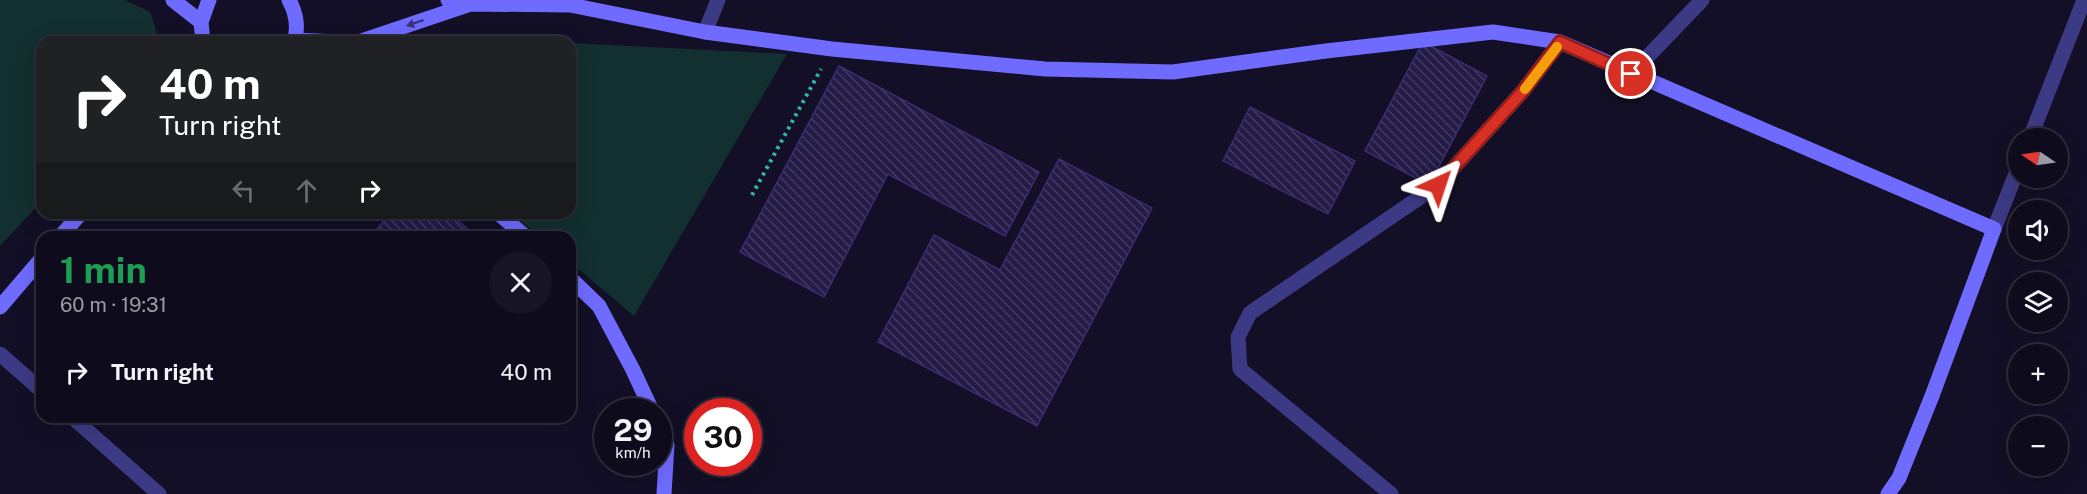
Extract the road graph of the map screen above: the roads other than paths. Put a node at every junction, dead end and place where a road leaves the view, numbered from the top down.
1 (173, 0) edge
2 (209, 0) edge
3 (289, 0) edge
4 (448, 0) edge
5 (718, 0) edge
6 (1702, 0) edge
7 (2084, 0) edge
8 (471, 4) junction
9 (201, 22) junction
10 (705, 32) junction
11 (202, 36) edge
12 (296, 36) edge
13 (376, 36) edge
14 (1560, 42) junction
15 (1631, 74) junction
16 (2034, 128) edge
17 (2010, 188) edge
18 (76, 219) edge
19 (505, 219) edge
20 (1994, 229) junction
21 (65, 231) edge
22 (519, 231) edge
23 (36, 265) edge
24 (576, 284) edge
25 (0, 307) edge
26 (0, 354) edge
27 (36, 386) edge
28 (646, 398) edge
29 (79, 423) edge
30 (665, 476) edge
31 (159, 494) edge
32 (664, 494) edge
33 (1391, 494) edge
34 (1888, 494) edge

1 - 9 street
2 - 9 street
3 - 12 street
4 - 8 street
5 - 10 street
6 - 15 street
7 - 16 street
8 - 10 street
8 -> 13 street
9 - 11 street
10 - 14 street
14 - 15 street
14 - 33 street
15 - 20 street
17 - 20 street
18 - 21 street
19 - 22 street
20 - 34 street
23 - 25 street
24 - 28 street
26 - 27 street
29 - 31 street
30 - 32 street

